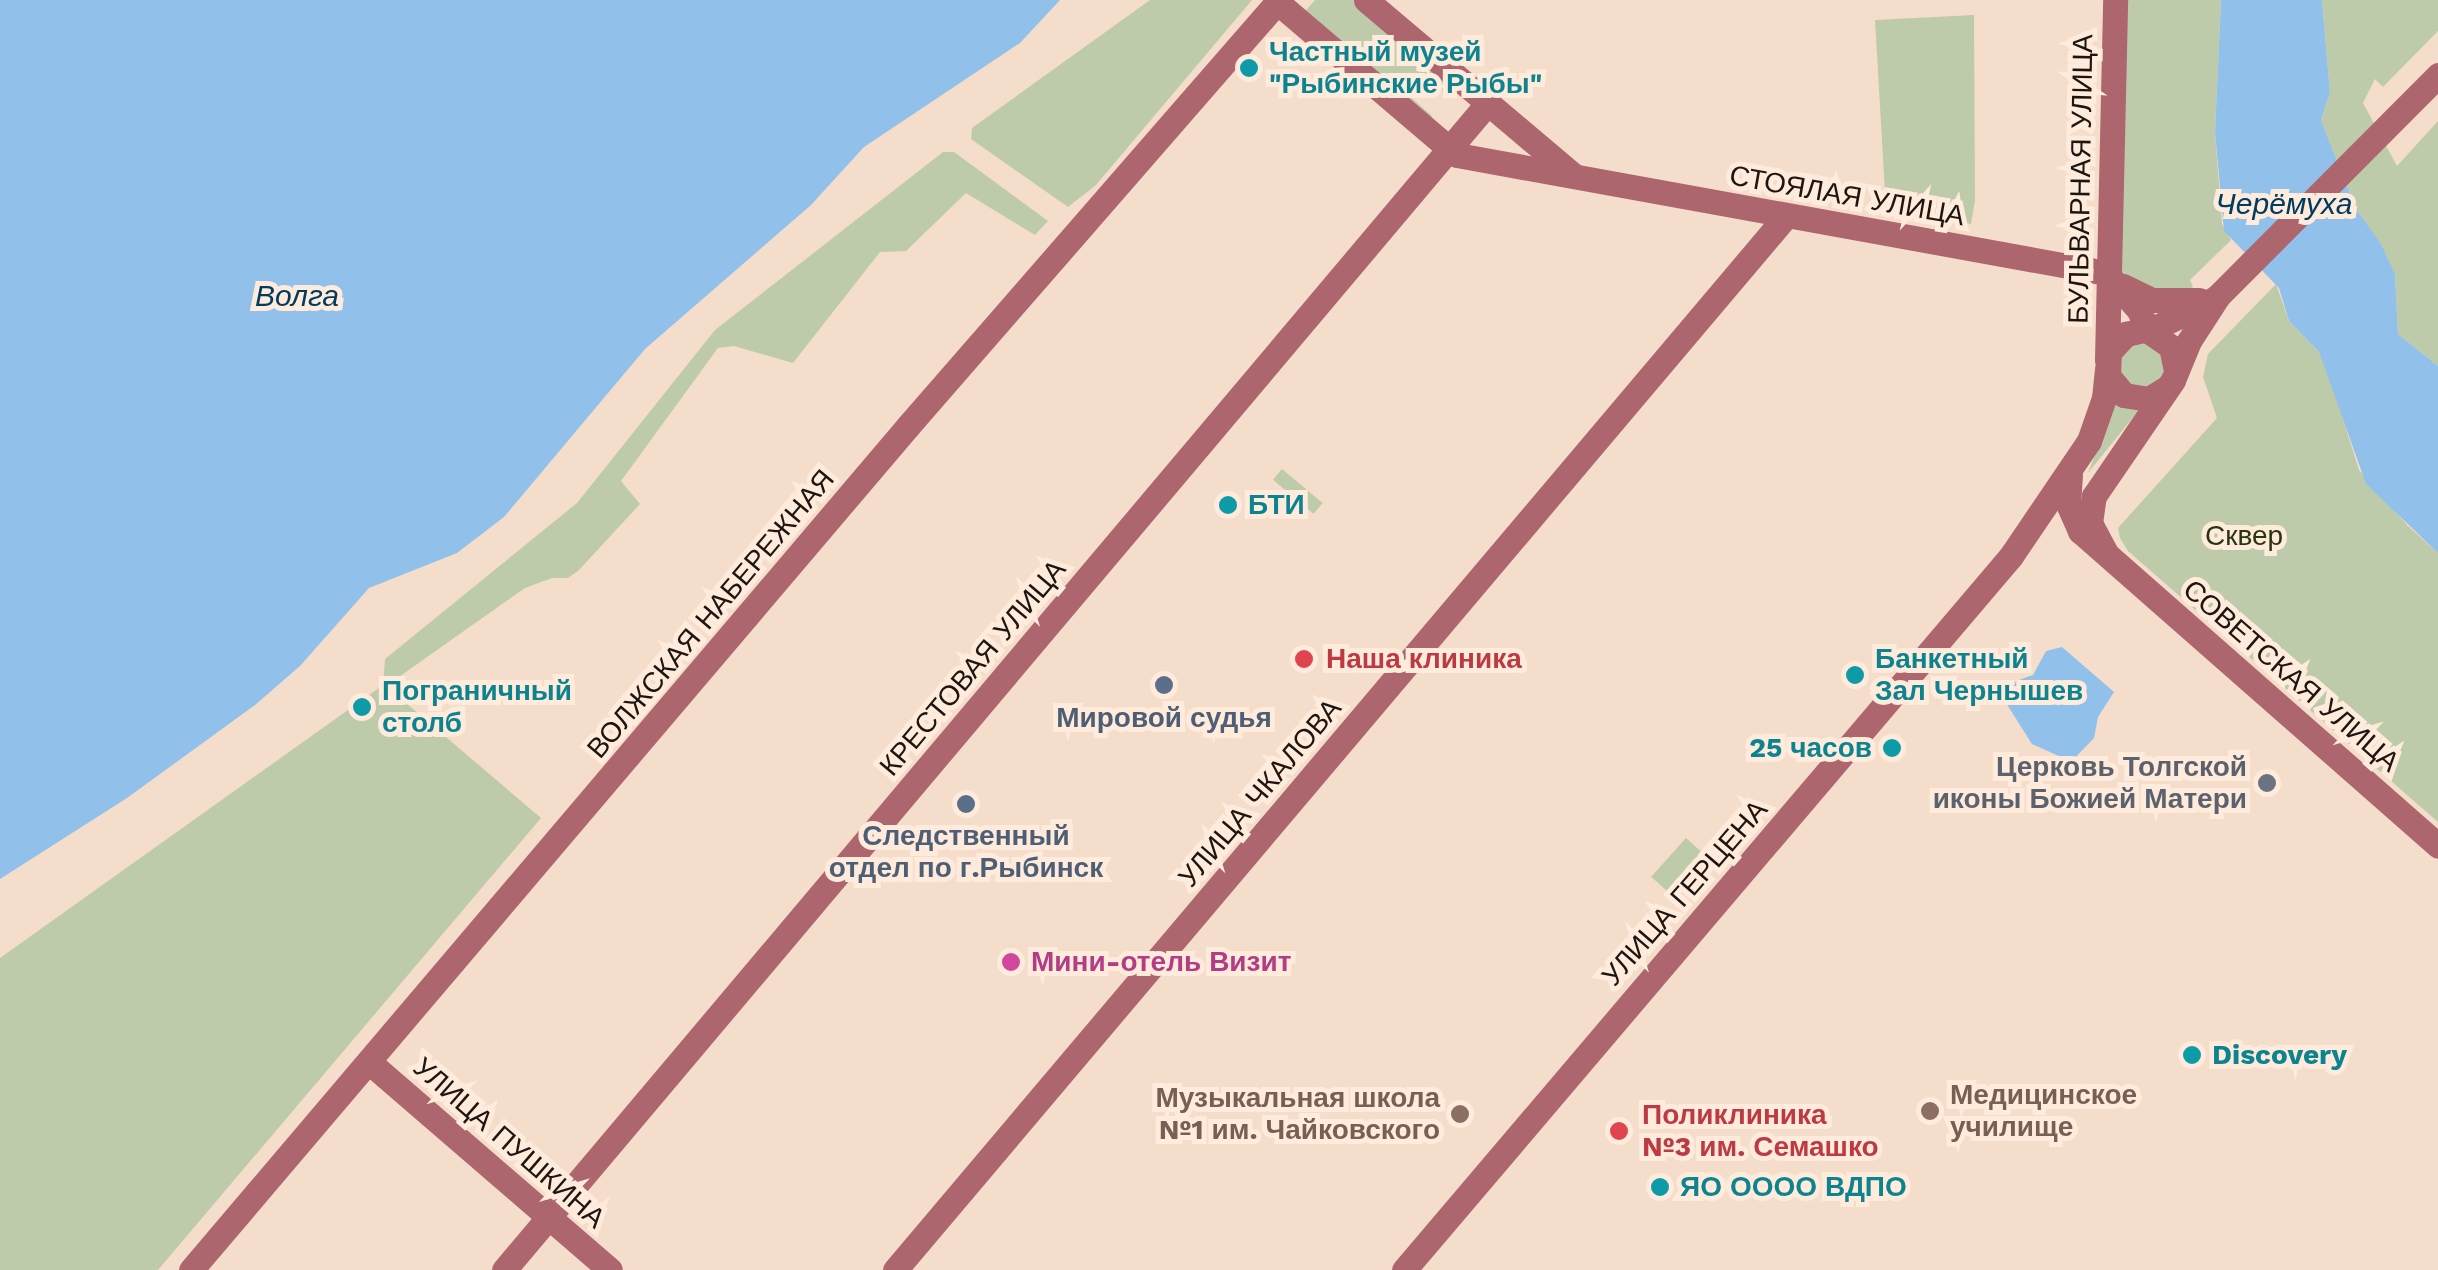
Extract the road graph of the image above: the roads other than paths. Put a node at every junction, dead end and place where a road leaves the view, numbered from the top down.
1 (1366, 0) edge
2 (2115, 0) edge
3 (1278, 1) edge
4 (2438, 75) edge
5 (1487, 104) junction
6 (1448, 151) junction
7 (1577, 177) junction
8 (1786, 216) junction
9 (2110, 277) junction
10 (2218, 296) junction
11 (2147, 330) junction
12 (2107, 364) junction
13 (2173, 378) junction
14 (2070, 475) junction
15 (2068, 504) junction
16 (2041, 530) junction
17 (2106, 551) junction
18 (2010, 556) junction
19 (2438, 846) edge
20 (370, 1062) junction
21 (548, 1217) junction
22 (192, 1270) edge
23 (504, 1270) edge
24 (610, 1270) edge
25 (895, 1270) edge
26 (1404, 1270) edge

1 - 5 street, СТОЯЛАЯ УЛИЦА
2 - 9 street, БУЛЬВАРНАЯ УЛИЦА
3 - 6 street, СТОЯЛАЯ УЛИЦА
3 - 20 street, ВОЛЖСКАЯ НАБЕРЕЖНАЯ
4 - 10 street, УЛИЦА ГЕРЦЕНА
5 - 6 street, КРЕСТОВАЯ УЛИЦА
5 - 7 street, СТОЯЛАЯ УЛИЦА
6 - 7 street, СТОЯЛАЯ УЛИЦА
6 - 21 street, КРЕСТОВАЯ УЛИЦА
7 - 8 street, СТОЯЛАЯ УЛИЦА
8 - 9 street, СТОЯЛАЯ УЛИЦА
8 - 25 street, УЛИЦА ЧКАЛОВА
9 - 10 street, СТОЯЛАЯ УЛИЦА
9 - 11 street
9 - 12 street, БУЛЬВАРНАЯ УЛИЦА
10 - 11 street
10 - 13 street, УЛИЦА ГЕРЦЕНА
11 - 12 street
11 - 13 street
12 - 13 street
12 - 14 street, УЛИЦА ГЕРЦЕНА
13 - 15 street, УЛИЦА ГЕРЦЕНА
13 - 17 street
14 - 15 street
14 - 18 street, УЛИЦА ГЕРЦЕНА
15 - 16 street, УЛИЦА ГЕРЦЕНА
15 - 17 street, СОВЕТСКАЯ УЛИЦА
16 - 17 street, СОВЕТСКАЯ УЛИЦА
16 - 18 street, УЛИЦА ГЕРЦЕНА
17 - 19 street, СОВЕТСКАЯ УЛИЦА
18 - 26 street, УЛИЦА ГЕРЦЕНА
20 - 21 street, УЛИЦА ПУШКИНА
20 - 22 street, ВОЛЖСКАЯ НАБЕРЕЖНАЯ
21 - 23 street, КРЕСТОВАЯ УЛИЦА
21 - 24 street, УЛИЦА ПУШКИНА

